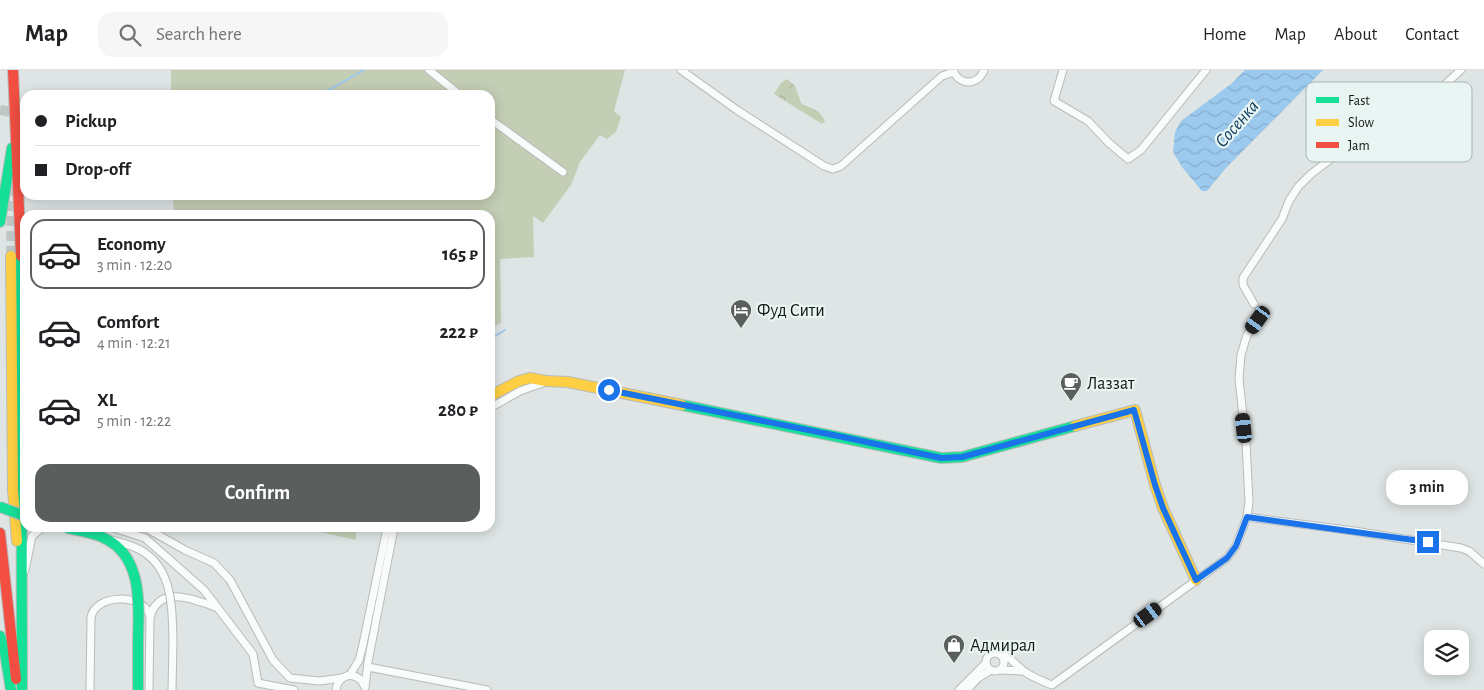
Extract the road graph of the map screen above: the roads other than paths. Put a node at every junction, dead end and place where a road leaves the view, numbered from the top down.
1 (12, 70) edge
2 (429, 70) edge
3 (681, 70) edge
4 (984, 70) edge
5 (1063, 70) edge
6 (1206, 70) edge
7 (1461, 70) edge
8 (953, 71) edge
9 (1448, 82) edge
10 (454, 90) edge
11 (15, 122) junction
12 (495, 123) edge
13 (1327, 162) edge
14 (563, 172) dead end
15 (0, 222) edge
16 (20, 238) edge
17 (12, 256) tunnel mouth
18 (1254, 304) dead end
19 (1264, 312) dead end
20 (546, 381) junction
21 (495, 394) edge
22 (495, 405) edge
23 (0, 506) edge
24 (20, 514) edge
25 (1247, 517) junction
26 (22, 532) edge
27 (37, 532) edge
28 (83, 532) edge
29 (126, 532) edge
30 (153, 532) edge
31 (386, 532) edge
32 (393, 532) edge
33 (0, 533) edge
34 (101, 537) junction
35 (1484, 564) edge
36 (1196, 580) junction
37 (22, 585) junction
38 (218, 608) junction
39 (150, 618) junction
40 (0, 636) edge
41 (998, 653) junction
42 (986, 663) junction
43 (368, 668) junction
44 (991, 670) junction
45 (1000, 670) junction
46 (1023, 671) junction
47 (350, 675) junction
48 (342, 678) junction
49 (365, 688) edge
50 (11, 690) edge
51 (18, 690) edge
52 (22, 690) edge
53 (90, 690) edge
54 (138, 690) edge
55 (149, 690) edge
56 (172, 690) edge
57 (294, 690) edge
58 (336, 690) edge
59 (486, 690) edge
60 (959, 690) edge
61 (966, 690) edge

1 - 11 main road
2 - 10 street
3 - 8 street
4 - 8 street
5 - 6 street
7 - 9 street
11 - 15 main road
11 - 16 main road
12 - 14 street
13 - 18 street
17 - 37 main road
19 - 25 street
20 - 21 main road
20 - 22 street
20 - 36 main road
23 - 24 main road, bridge
25 - 35 street
25 - 36 street
26 - 37 main road
27 - 37 street
28 - 34 main road, bridge
29 - 38 street
30 - 48 street
31 - 47 street
32 - 43 street
33 - 51 main road
34 - 54 main road, bridge
34 - 56 street, bridge
36 - 46 street
37 - 52 main road
38 - 39 street
38 - 57 street
39 - 53 street
39 - 55 street
40 - 50 main road
41 - 42 street
41 - 45 street
41 - 46 street
42 - 44 street
42 - 60 street
43 - 49 street
43 - 59 street
44 - 45 street
44 - 61 street
45 - 46 street
47 - 48 street
47 - 49 street
48 - 58 street

